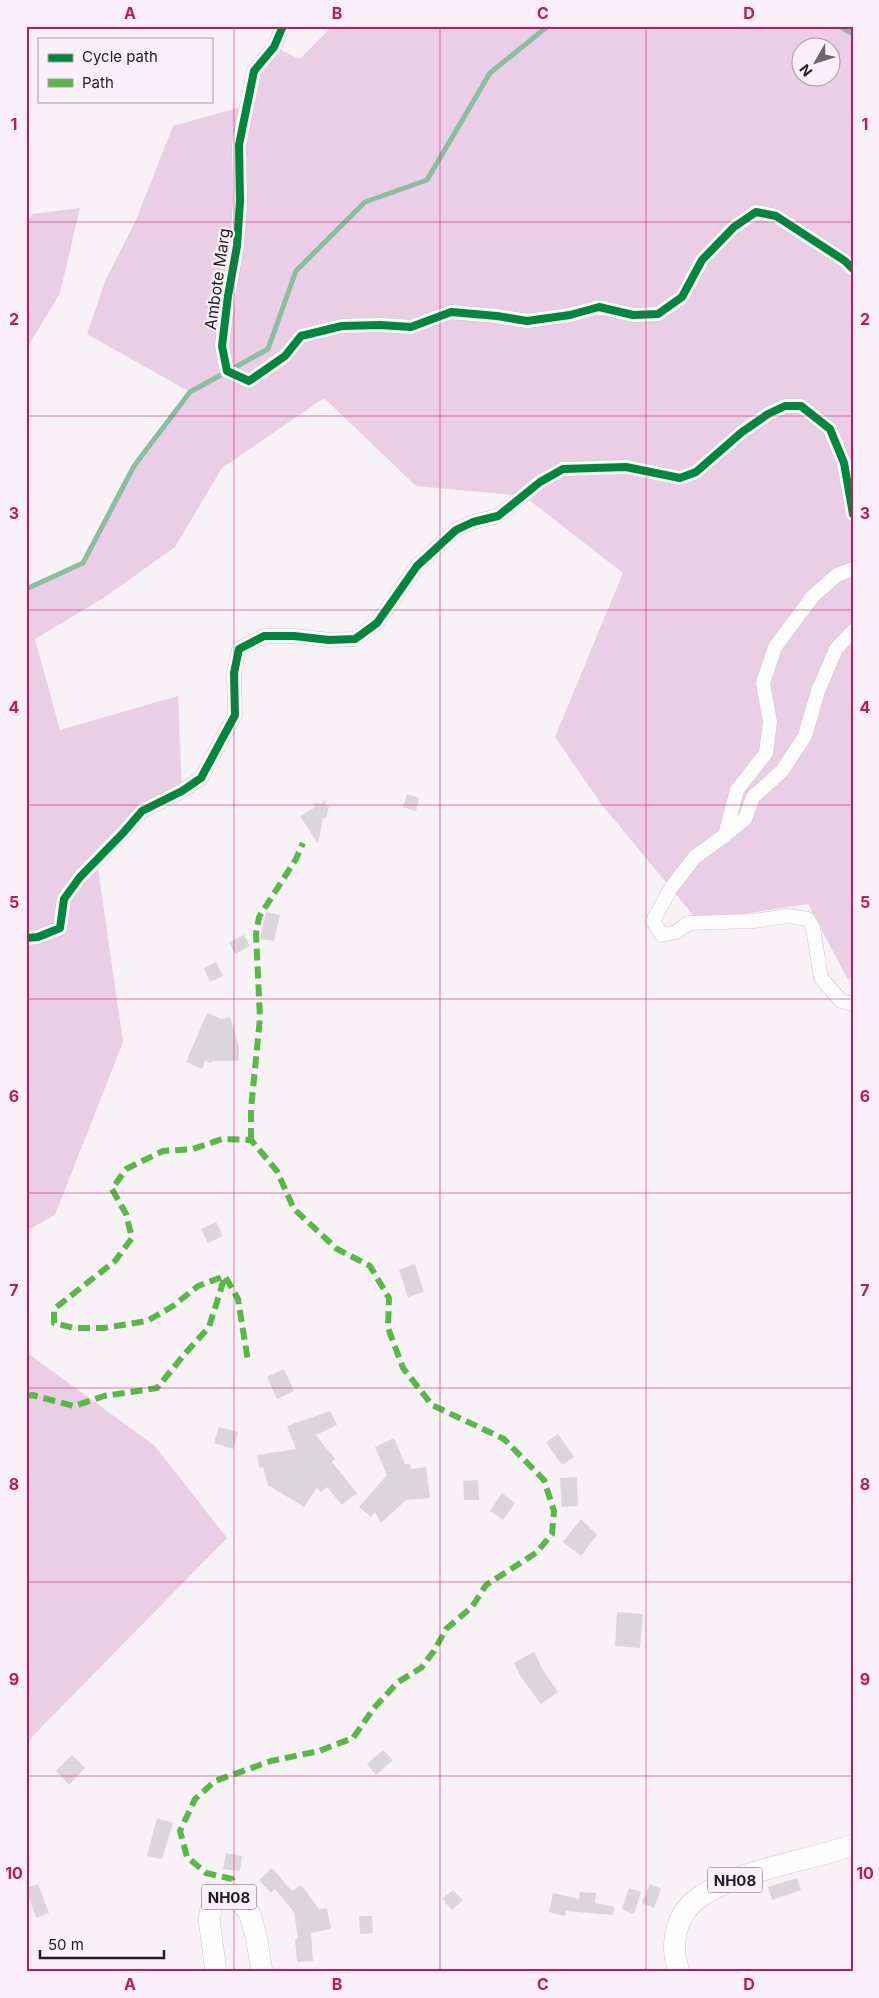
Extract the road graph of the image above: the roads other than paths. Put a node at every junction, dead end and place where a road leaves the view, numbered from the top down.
1 (283, 26) edge
2 (853, 269) edge
3 (853, 514) edge
4 (853, 569) edge
5 (853, 631) edge
6 (725, 835) junction
7 (26, 938) edge
8 (853, 1004) edge
9 (853, 1845) edge
10 (216, 1972) edge
11 (262, 1972) edge
12 (679, 1972) edge

1 - 2 street, Ambote Marg
3 - 7 street
4 - 6 street
5 - 6 street
6 - 8 street
9 - 12 main road, NH08
10 - 11 main road, NH08

